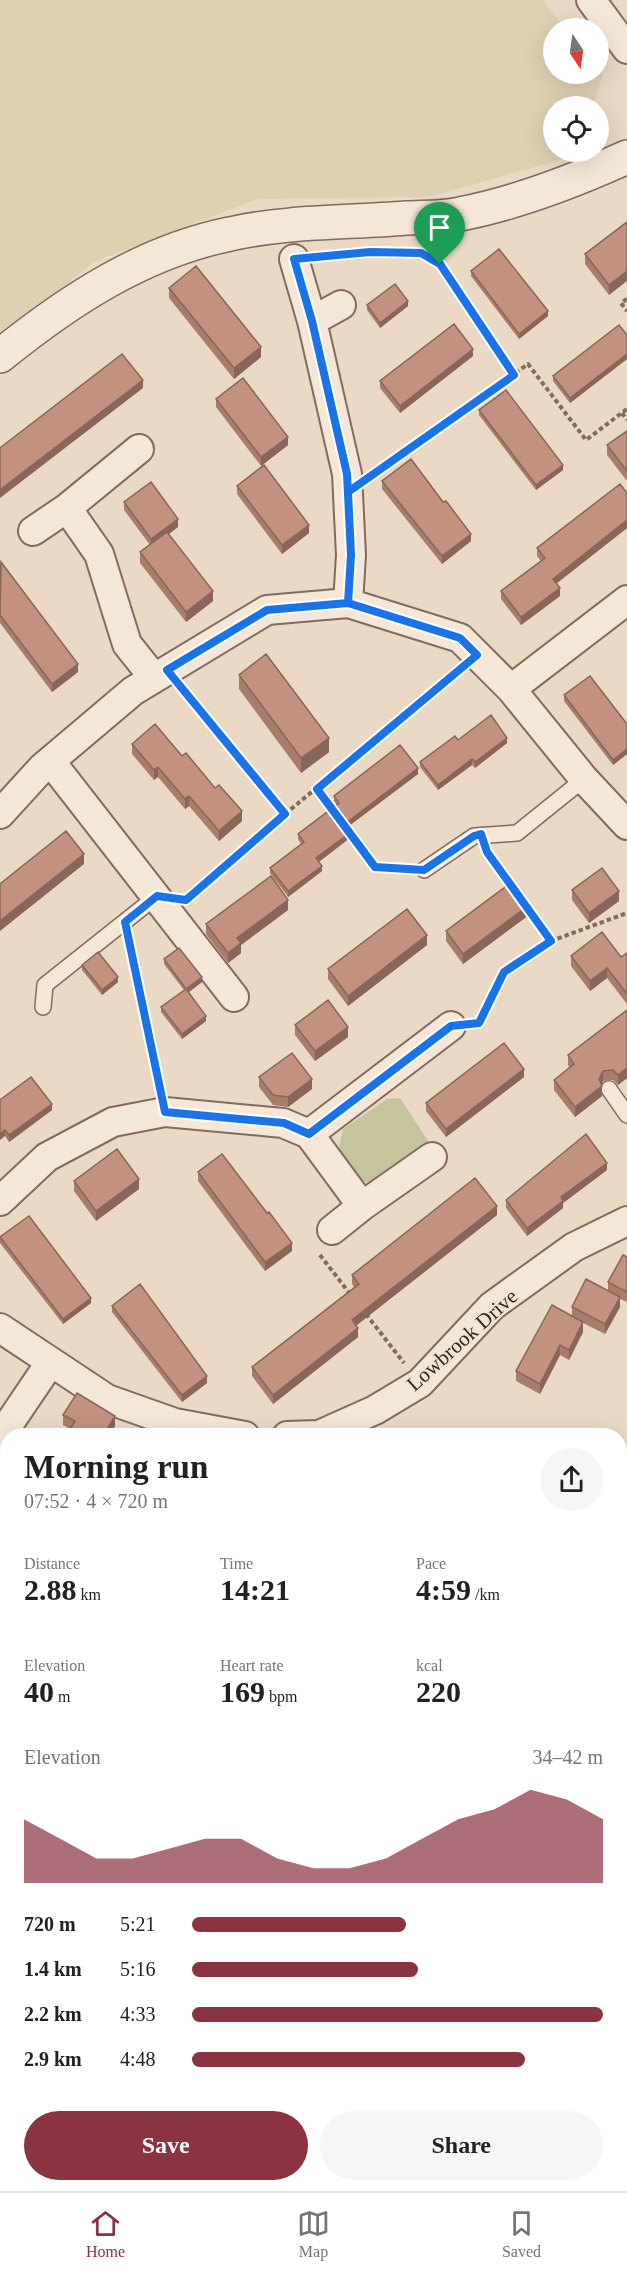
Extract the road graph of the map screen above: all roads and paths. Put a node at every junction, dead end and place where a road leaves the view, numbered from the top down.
1 (591, 0) edge
2 (627, 49) edge
3 (627, 157) edge
4 (294, 259) joint
5 (627, 299) edge
6 (341, 305) dead end
7 (627, 311) edge
8 (312, 321) junction
9 (0, 356) edge
10 (514, 375) junction
11 (627, 409) edge
12 (622, 412) junction
13 (627, 420) edge
14 (139, 449) dead end
15 (348, 492) junction
16 (67, 508) junction
17 (33, 531) dead end
18 (627, 600) edge
19 (348, 603) junction
20 (477, 655) junction
21 (160, 674) junction
22 (511, 689) junction
23 (51, 762) junction
24 (584, 778) junction
25 (317, 789) junction
26 (0, 814) edge
27 (285, 814) junction
28 (337, 815) edge
29 (343, 824) edge
30 (627, 825) edge
31 (481, 834) junction
32 (424, 870) joint
33 (157, 896) junction
34 (519, 896) edge
35 (525, 905) edge
36 (627, 913) edge
37 (125, 922) junction
38 (551, 941) junction
39 (234, 997) dead end
40 (43, 1007) dead end
41 (451, 1026) joint
42 (609, 1089) dead end
43 (165, 1112) junction
44 (627, 1115) edge
45 (309, 1134) junction
46 (432, 1158) dead end
47 (0, 1201) edge
48 (362, 1206) junction
49 (627, 1221) edge
50 (332, 1230) joint
51 (356, 1300) edge
52 (363, 1310) edge
53 (0, 1328) edge
54 (50, 1363) junction
55 (420, 1383) junction
56 (6, 1428) edge
57 (202, 1428) edge
58 (335, 1428) edge

1 - 2 street
3 - 9 street
4 - 8 street
4 - 10 path
5 - 7 path
6 - 8 street
8 - 15 street
10 - 12 path
10 - 15 path
11 - 12 path
12 - 13 path
14 - 16 street
15 - 19 street
16 - 17 street
16 - 21 street
18 - 22 street
19 - 20 street
19 - 21 street
20 - 22 street
20 - 25 path
21 - 23 street
21 - 27 path
22 - 24 street
23 - 26 street
23 - 33 street
24 - 30 street
24 - 31 lane
25 - 27 path
25 - 28 path
27 - 33 path
29 - 32 path
31 - 32 lane
31 - 34 path
33 - 37 lane
33 - 39 street
35 - 38 path
36 - 38 path
37 - 40 lane
37 - 43 path
38 - 41 path
41 - 45 street
42 - 44 lane
43 - 45 street
43 - 47 street
45 - 48 street
46 - 48 street
48 - 50 street
49 - 55 street, Lowbrook Drive
50 - 51 path
52 - 55 path
53 - 54 street
54 - 56 street
54 - 57 street
55 - 58 street, Lowbrook Drive

